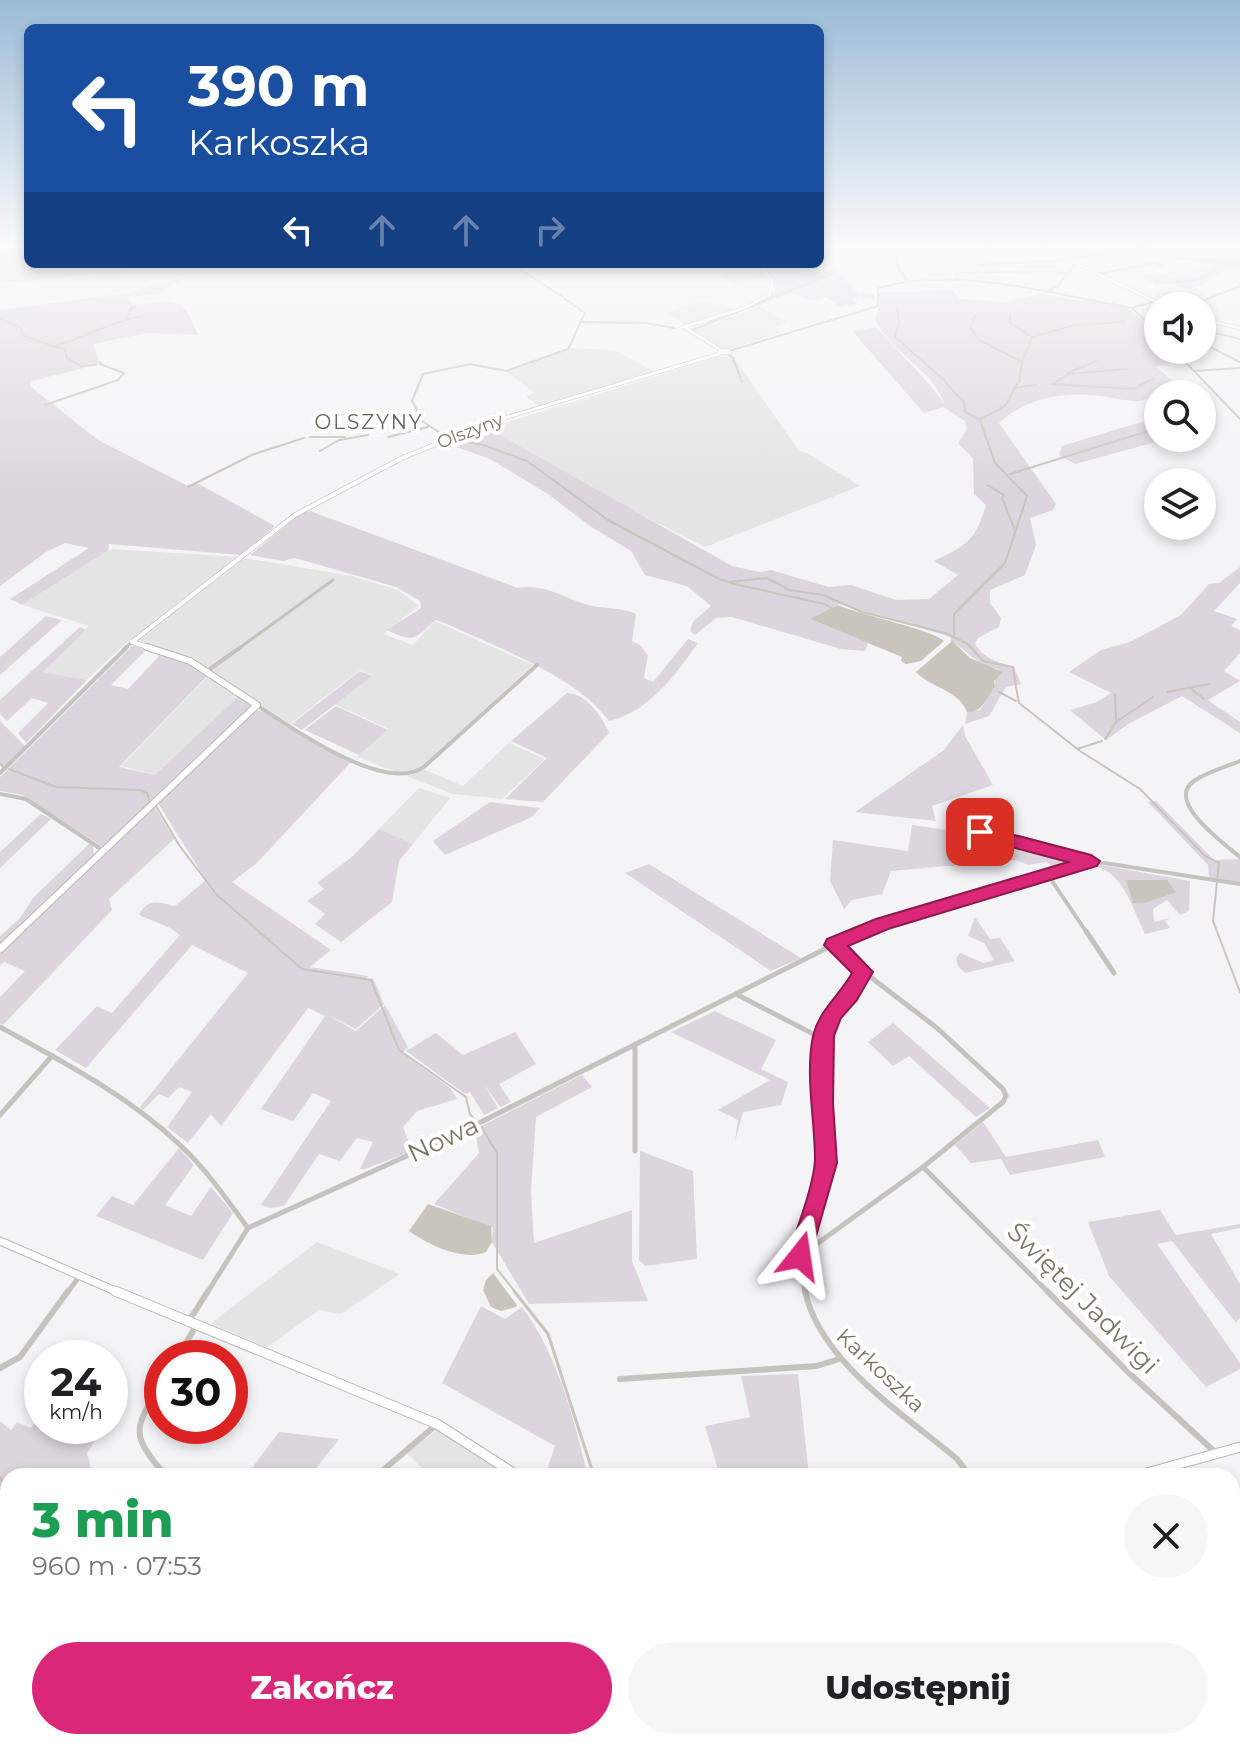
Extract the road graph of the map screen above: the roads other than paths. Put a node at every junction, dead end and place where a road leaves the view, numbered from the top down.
1 (686, 329) edge
2 (806, 329) edge
3 (1216, 333) edge
4 (1240, 339) edge
5 (1216, 350) edge
6 (720, 352) junction
7 (728, 353) junction
8 (1240, 362) edge
9 (1187, 364) edge
10 (1240, 368) edge
11 (1194, 371) junction
12 (742, 382) dead end
13 (1240, 419) edge
14 (333, 580) dead end
15 (132, 642) junction
16 (537, 665) dead end
17 (207, 671) junction
18 (257, 705) junction
19 (1240, 761) edge
20 (0, 773) edge
21 (0, 794) edge
22 (980, 832) dead end
23 (104, 851) junction
24 (1240, 857) edge
25 (1091, 861) junction
26 (1048, 875) junction
27 (1240, 884) edge
28 (834, 945) junction
29 (0, 949) edge
30 (864, 972) junction
31 (1114, 973) dead end
32 (736, 994) junction
33 (0, 1027) edge
34 (823, 1039) junction
35 (635, 1044) junction
36 (52, 1056) junction
37 (0, 1115) edge
38 (635, 1151) dead end
39 (923, 1167) junction
40 (248, 1228) junction
41 (0, 1241) edge
42 (800, 1256) junction
43 (79, 1277) junction
44 (193, 1322) junction
45 (185, 1340) edge
46 (839, 1359) junction
47 (0, 1368) edge
48 (620, 1379) dead end
49 (144, 1416) edge
50 (437, 1424) junction
51 (1240, 1447) edge
52 (1217, 1455) junction
53 (159, 1468) edge
54 (385, 1468) edge
55 (506, 1468) edge
56 (964, 1468) edge
57 (1167, 1468) edge

1 - 6 street
2 - 7 street
3 - 4 street
5 - 8 street
6 - 7 street, Olszyny
6 - 15 street, Olszyny
7 - 12 street
9 - 11 street
10 - 11 street
11 - 13 street
14 - 17 street
15 - 17 street
15 - 20 street
16 - 18 street
17 - 18 street
18 - 23 street
19 - 24 street
21 - 23 street
22 - 25 street
23 - 29 street
25 - 26 street
25 - 27 street
26 - 28 street
26 - 31 street
28 - 30 street
28 - 32 street, Nowa
30 - 34 street, Karkoszka
30 - 39 street
32 - 34 street
32 - 35 street, Nowa
33 - 36 street
34 - 42 street, Karkoszka
35 - 38 street
35 - 40 street, Nowa
36 - 37 street
36 - 40 street
39 - 42 street
39 - 52 street, Świętej Jadwigi
40 - 44 street
41 - 43 street
42 - 46 street, Karkoszka
43 - 44 street
43 - 47 street
44 - 45 street
44 - 50 street
46 - 48 street
46 - 56 street, Karkoszka
49 - 53 street
50 - 54 street
50 - 55 street
51 - 52 street
52 - 57 street

